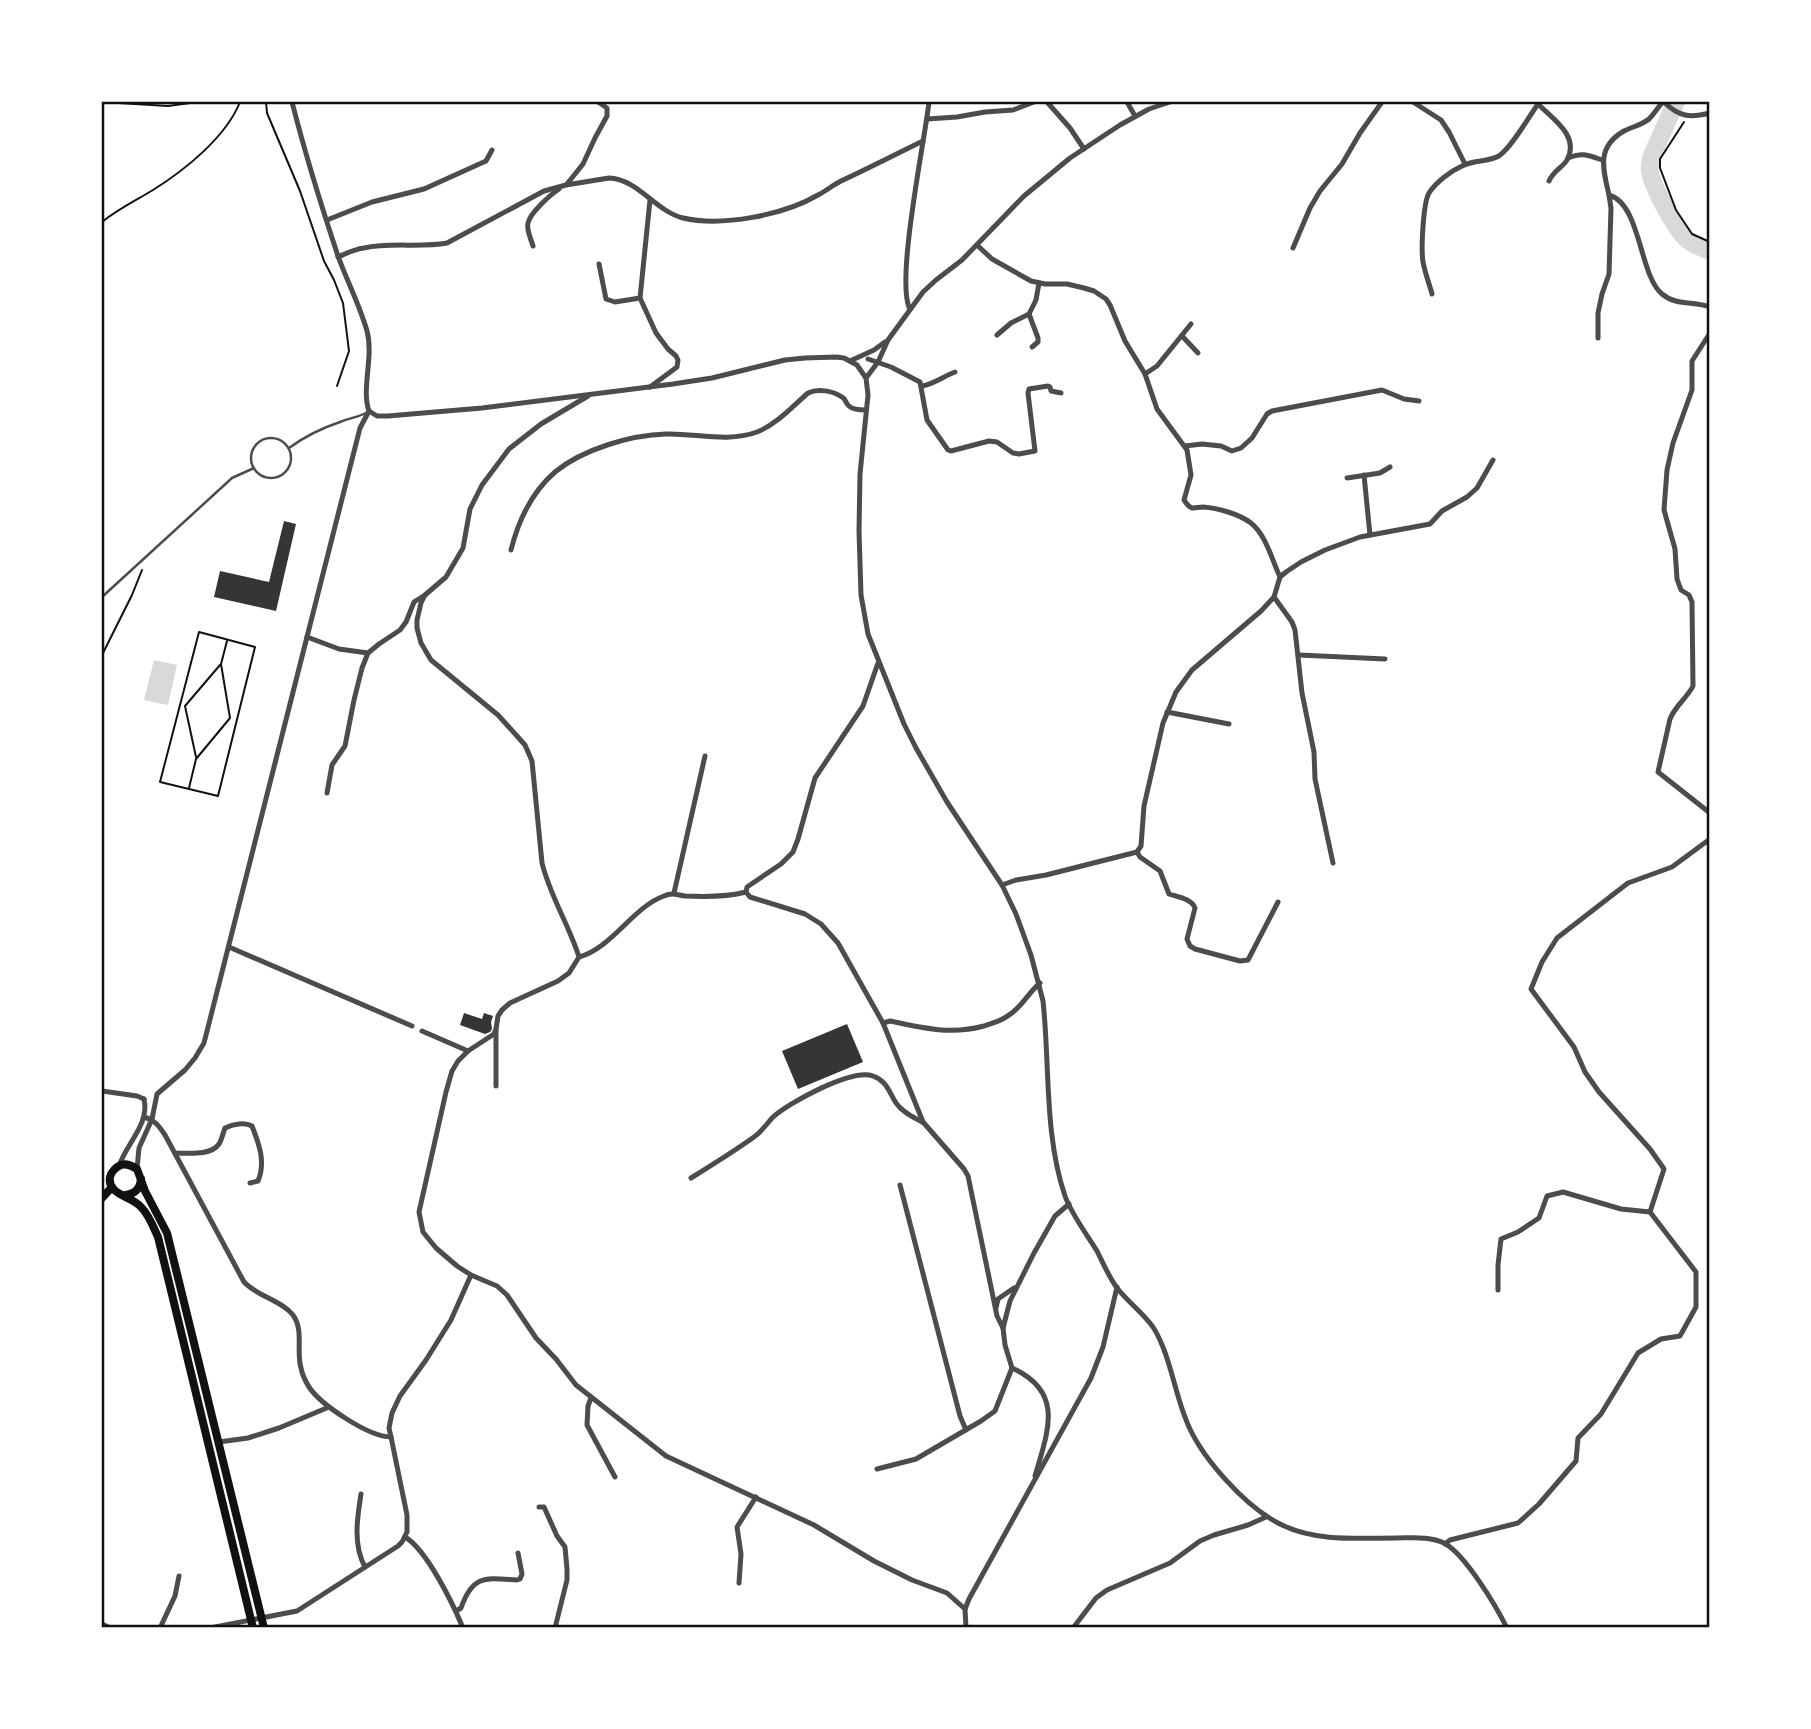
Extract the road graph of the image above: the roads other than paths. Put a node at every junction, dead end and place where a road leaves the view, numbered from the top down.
1 (292, 102) edge
2 (598, 102) edge
3 (929, 102) edge
4 (1034, 102) edge
5 (1047, 102) edge
6 (1127, 102) edge
7 (1170, 102) edge
8 (1382, 102) edge
9 (1413, 102) edge
10 (1665, 102) edge
11 (1538, 103) edge
12 (1710, 113) edge
13 (1135, 116) junction
14 (927, 119) junction
15 (923, 141) junction
16 (1084, 149) junction
17 (492, 150) dead end
18 (1568, 158) junction
19 (1602, 160) junction
20 (1465, 164) junction
21 (1549, 181) dead end
22 (566, 185) junction
23 (1609, 195) junction
24 (650, 201) junction
25 (327, 220) junction
26 (977, 245) junction
27 (533, 246) dead end
28 (1293, 248) dead end
29 (338, 257) junction
30 (599, 264) dead end
31 (1039, 283) junction
32 (1432, 294) dead end
33 (640, 298) junction
34 (1710, 307) edge
35 (910, 309) junction
36 (1029, 314) junction
37 (1191, 324) dead end
38 (1710, 333) edge
39 (997, 335) dead end
40 (1182, 336) junction
41 (1598, 338) dead end
42 (888, 340) junction
43 (1032, 347) dead end
44 (874, 350) junction
45 (1198, 352) dead end
46 (868, 359) junction
47 (850, 361) junction
48 (878, 362) junction
49 (861, 369) junction
50 (955, 372) dead end
51 (1146, 374) junction
52 (866, 378) junction
53 (922, 386) junction
54 (650, 387) junction
55 (1061, 393) dead end
56 (591, 394) junction
57 (1419, 401) dead end
58 (866, 410) junction
59 (369, 411) junction
60 (1185, 446) junction
61 (289, 448) junction
62 (1493, 460) dead end
63 (1390, 467) dead end
64 (254, 468) junction
65 (1364, 475) junction
66 (1347, 478) dead end
67 (1370, 535) junction
68 (511, 551) dead end
69 (1280, 577) junction
70 (425, 595) junction
71 (102, 597) edge
72 (1274, 597) junction
73 (307, 638) junction
74 (368, 653) junction
75 (1298, 655) junction
76 (1385, 659) dead end
77 (878, 663) junction
78 (1167, 712) junction
79 (1229, 724) dead end
80 (705, 756) dead end
81 (327, 793) dead end
82 (1710, 813) edge
83 (1710, 839) edge
84 (1137, 852) junction
85 (1333, 863) dead end
86 (1002, 885) junction
87 (746, 892) junction
88 (674, 893) junction
89 (1278, 902) dead end
90 (229, 947) junction
91 (579, 957) junction
92 (1040, 983) junction
93 (883, 1023) junction
94 (412, 1026) dead end
95 (496, 1029) junction
96 (422, 1031) dead end
97 (468, 1051) junction
98 (496, 1086) dead end
99 (102, 1091) edge
100 (157, 1094) junction
101 (144, 1099) junction
102 (144, 1117) junction
103 (152, 1119) junction
104 (923, 1122) junction
105 (175, 1153) junction
106 (119, 1166) junction
107 (137, 1170) junction
108 (691, 1178) dead end
109 (141, 1179) junction
110 (250, 1183) dead end
111 (900, 1185) dead end
112 (112, 1187) junction
113 (125, 1195) junction
114 (102, 1198) edge
115 (1069, 1204) junction
116 (1650, 1212) junction
117 (471, 1275) junction
118 (990, 1283) junction
119 (1016, 1286) junction
120 (1116, 1287) junction
121 (1498, 1290) dead end
122 (1004, 1294) junction
123 (1010, 1301) junction
124 (996, 1309) junction
125 (1003, 1328) junction
126 (1012, 1368) junction
127 (591, 1398) junction
128 (328, 1407) junction
129 (966, 1430) junction
130 (391, 1437) junction
131 (219, 1442) junction
132 (877, 1469) dead end
133 (615, 1477) dead end
134 (1032, 1486) junction
135 (361, 1494) dead end
136 (756, 1497) junction
137 (539, 1507) dead end
138 (1266, 1517) junction
139 (405, 1537) junction
140 (1446, 1544) junction
141 (518, 1553) dead end
142 (365, 1567) junction
143 (179, 1576) dead end
144 (739, 1583) dead end
145 (965, 1609) junction
146 (456, 1611) junction
147 (102, 1625) edge
148 (110, 1628) edge
149 (160, 1628) edge
150 (210, 1628) edge
151 (253, 1628) edge
152 (264, 1628) edge
153 (463, 1628) edge
154 (555, 1628) edge
155 (966, 1628) edge
156 (1073, 1628) edge
157 (1507, 1628) edge

1 - 25 street
2 - 22 street
3 - 14 street
4 - 14 street
5 - 16 street
6 - 13 street
7 - 13 street
8 - 28 street
9 - 20 street
10 - 12 street
10 - 19 street
11 - 18 street
11 - 20 street
13 - 16 street
14 - 15 street
15 - 24 street
15 - 35 street
16 - 26 street
17 - 25 street
18 - 19 street
18 - 21 street
19 - 23 street
20 - 32 street
22 - 24 street
22 - 27 street
22 - 29 street
23 - 34 street
23 - 41 street
24 - 33 street
25 - 29 street
26 - 31 street
26 - 35 street
29 - 59 street
30 - 33 street
31 - 36 street
31 - 51 street
33 - 54 street
35 - 42 street
36 - 39 street
36 - 43 street
37 - 40 street
38 - 82 street
40 - 45 street
40 - 51 street
42 - 44 street
42 - 48 street
44 - 46 street
44 - 47 street
46 - 48 street
46 - 49 street
47 - 49 street
47 - 54 street
48 - 52 street
48 - 53 street
49 - 52 street
50 - 53 street
51 - 60 street
52 - 58 street
53 - 55 street
54 - 56 street
56 - 59 street
56 - 70 street
57 - 60 street
58 - 68 street
58 - 77 street
59 - 61 lane
59 - 73 street
60 - 69 street
61 - 64 lane
61 - 64 lane
62 - 67 street
63 - 65 street
64 - 71 lane
65 - 66 street
65 - 67 street
67 - 69 street
69 - 72 street
70 - 74 street
70 - 91 street
72 - 75 street
72 - 78 street
73 - 74 street
73 - 90 street
74 - 81 street
75 - 76 street
75 - 85 street
77 - 86 street
77 - 87 street
78 - 79 street
78 - 84 street
80 - 88 street
83 - 116 street
84 - 86 street
84 - 89 street
86 - 92 street
87 - 88 street
87 - 93 street
88 - 91 street
90 - 94 street
90 - 100 street
91 - 95 street
92 - 93 street
92 - 115 street
93 - 104 street
95 - 97 street
95 - 98 street
96 - 97 street
97 - 117 street
99 - 101 street
100 - 101 street
100 - 103 street
101 - 102 street
102 - 103 street
102 - 106 street
103 - 105 street
103 - 107 street
104 - 108 street
104 - 118 street
105 - 110 street
105 - 128 street
106 - 107 main road
106 - 112 main road
107 - 109 main road
109 - 113 main road
109 - 131 main road
111 - 129 street
112 - 113 main road
112 - 114 main road
113 - 151 main road
115 - 119 street
115 - 120 street
116 - 121 street
116 - 140 street
117 - 127 street
117 - 130 street
118 - 122 street
118 - 124 street
119 - 122 street
119 - 123 street
120 - 134 street
120 - 138 street
122 - 123 street
122 - 124 street
123 - 125 street
124 - 125 street
125 - 126 street
126 - 129 street
126 - 134 street
127 - 133 street
127 - 136 street
128 - 130 street
128 - 131 street
129 - 132 street
130 - 139 street
131 - 152 main road
134 - 145 street
135 - 142 street
136 - 144 street
136 - 145 street
137 - 154 street
138 - 140 street
138 - 156 street
139 - 142 street
139 - 146 street
140 - 157 street
141 - 146 street
142 - 150 street
143 - 149 street
145 - 155 street
146 - 153 street
147 - 148 street

